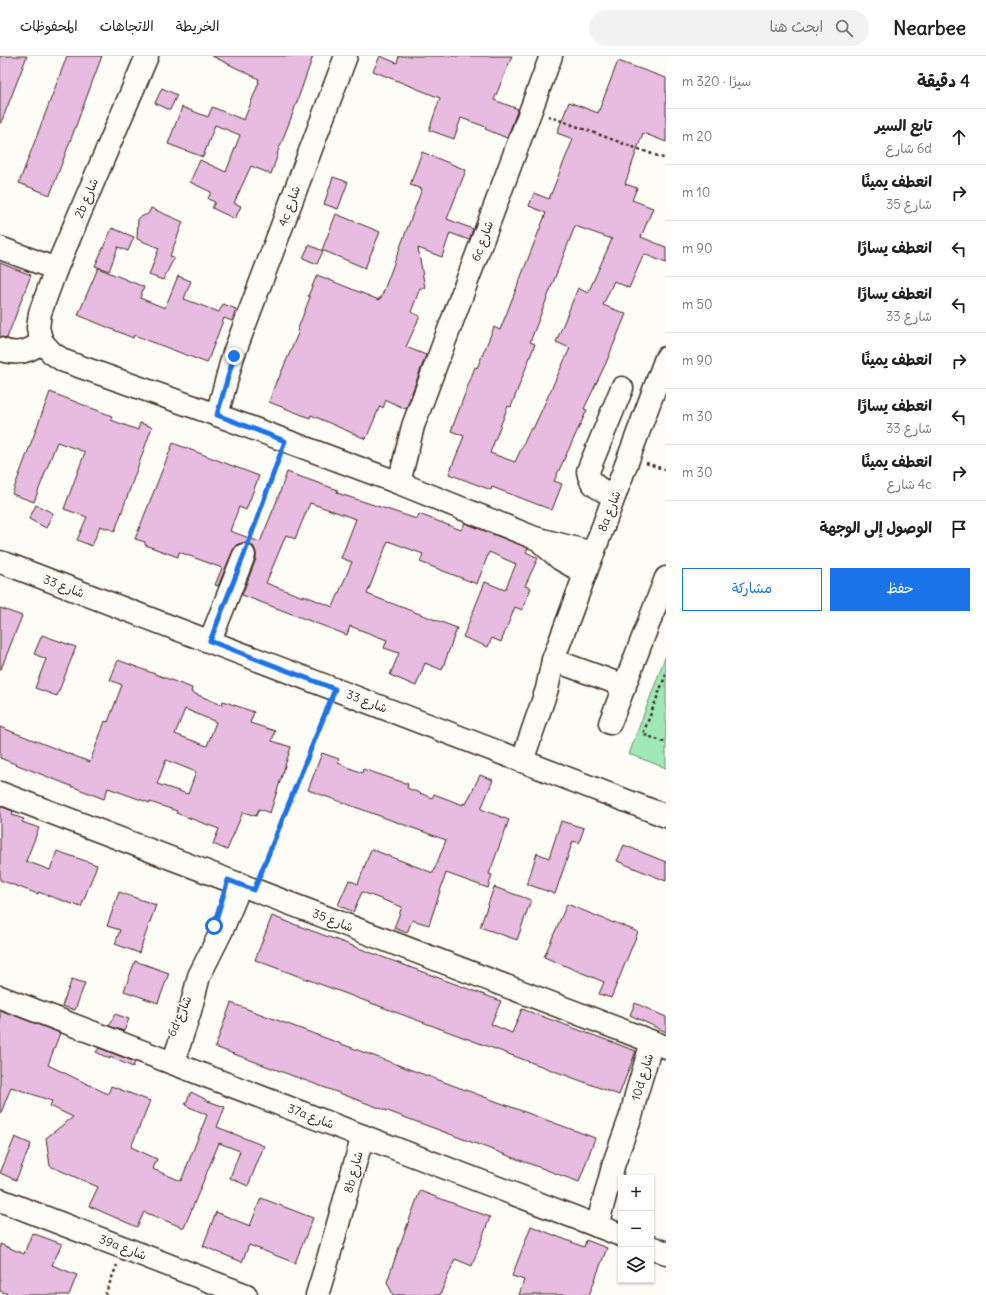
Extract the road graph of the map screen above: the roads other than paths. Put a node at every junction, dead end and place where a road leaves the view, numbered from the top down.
1 (147, 56) edge
2 (346, 56) edge
3 (551, 56) edge
4 (0, 248) edge
5 (56, 269) junction
6 (42, 342) junction
7 (0, 349) edge
8 (666, 359) edge
9 (622, 388) dead end
10 (209, 412) junction
11 (391, 481) junction
12 (614, 496) junction
13 (244, 555) road end
14 (0, 562) edge
15 (589, 563) junction
16 (666, 578) edge
17 (210, 641) junction
18 (554, 657) junction
19 (627, 681) junction
20 (610, 723) dead end
21 (516, 758) junction
22 (0, 793) edge
23 (666, 816) edge
24 (241, 885) junction
25 (0, 997) edge
26 (661, 1047) edge
27 (167, 1060) junction
28 (369, 1138) junction
29 (0, 1200) edge
30 (590, 1223) junction
31 (618, 1234) edge
32 (332, 1242) junction
33 (654, 1248) edge
34 (666, 1253) edge
35 (246, 1295) edge
36 (305, 1295) edge
37 (317, 1295) edge

1 - 5 street, 2b شارع
2 - 10 street, 4c شارع
3 - 11 street, 6c شارع
4 - 5 street
5 - 6 street, 2b شارع
6 - 7 street
6 - 10 street
8 - 12 street, 8a شارع
9 - 12 street
10 - 11 street
11 - 15 street
12 - 15 street, 8a شارع
13 - 17 street
14 - 17 street, شارع 33
15 - 18 street, 8a شارع
16 - 19 street
17 - 21 street, شارع 33
18 - 19 street
18 - 21 street, 8a شارع
19 - 20 street
21 - 23 street, شارع 33
22 - 24 street, شارع 35
24 - 26 street, شارع 35
24 - 27 street, 6d شارع
25 - 27 street, 37a شارع
26 - 30 street, 10d شارع
27 - 28 street, 37a شارع
28 - 30 street, 37a شارع
28 - 32 street, 8b شارع
29 - 35 street, 39a شارع
30 - 31 street, 37a شارع
32 - 36 street, 8b شارع
32 - 37 street, 8b شارع
33 - 34 street

